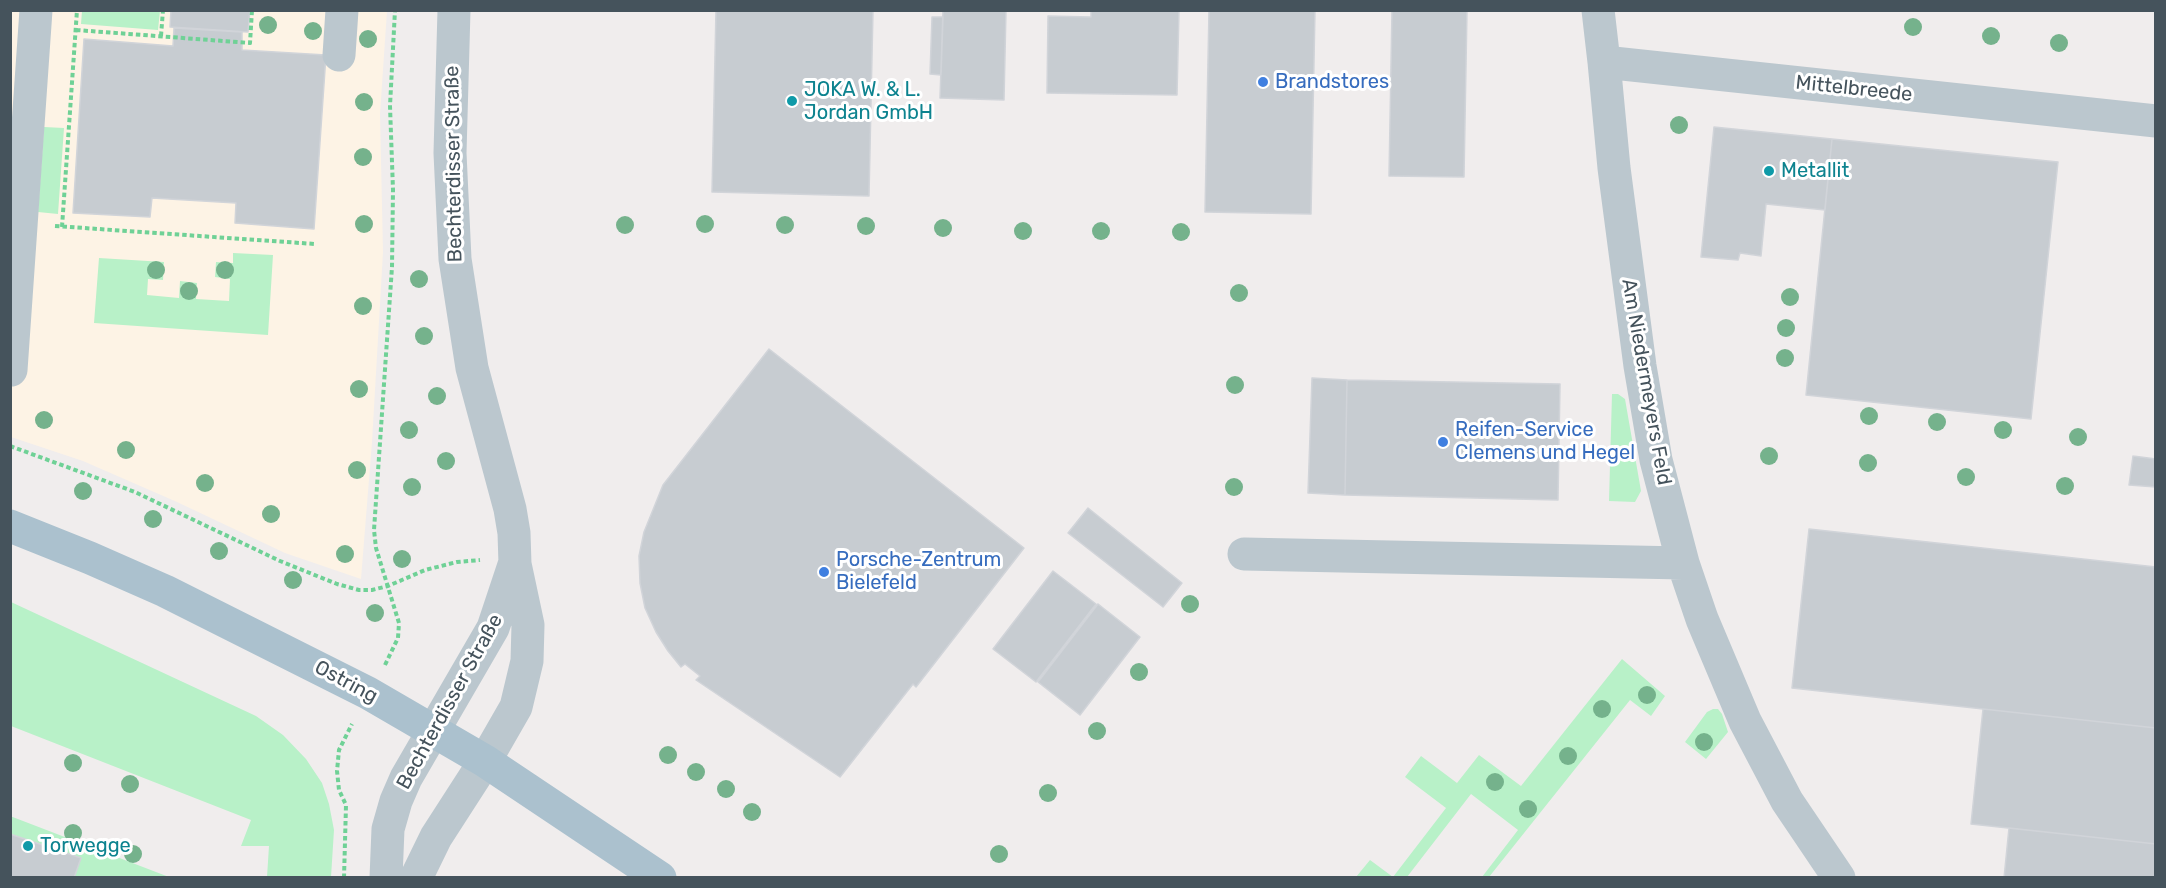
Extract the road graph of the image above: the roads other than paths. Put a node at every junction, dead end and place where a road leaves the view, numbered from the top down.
1 (36, 10) edge
2 (342, 10) edge
3 (454, 10) edge
4 (1598, 10) edge
5 (339, 55) dead end
6 (1604, 62) junction
7 (2156, 121) edge
8 (11, 370) edge
9 (10, 526) edge
10 (1244, 554) dead end
11 (1683, 563) junction
12 (515, 564) junction
13 (435, 731) junction
14 (485, 761) junction
15 (386, 878) edge
16 (416, 878) edge
17 (660, 878) edge
18 (1839, 878) edge

1 - 8 street
2 - 5 street
3 - 12 street, Bechterdisser Straße
4 - 6 street
6 - 7 street, Mittelbreede
6 - 11 street, Am Niedermeyers Feld
9 - 13 main road, Ostring
10 - 11 street
11 - 18 street, Am Niedermeyers Feld
12 - 13 street, Bechterdisser Straße
12 - 14 street, Bechterdisser Straße
13 - 14 main road, Ostring
13 - 15 street, Bechterdisser Straße
14 - 16 street, Bechterdisser Straße
14 - 17 main road, Ostring

